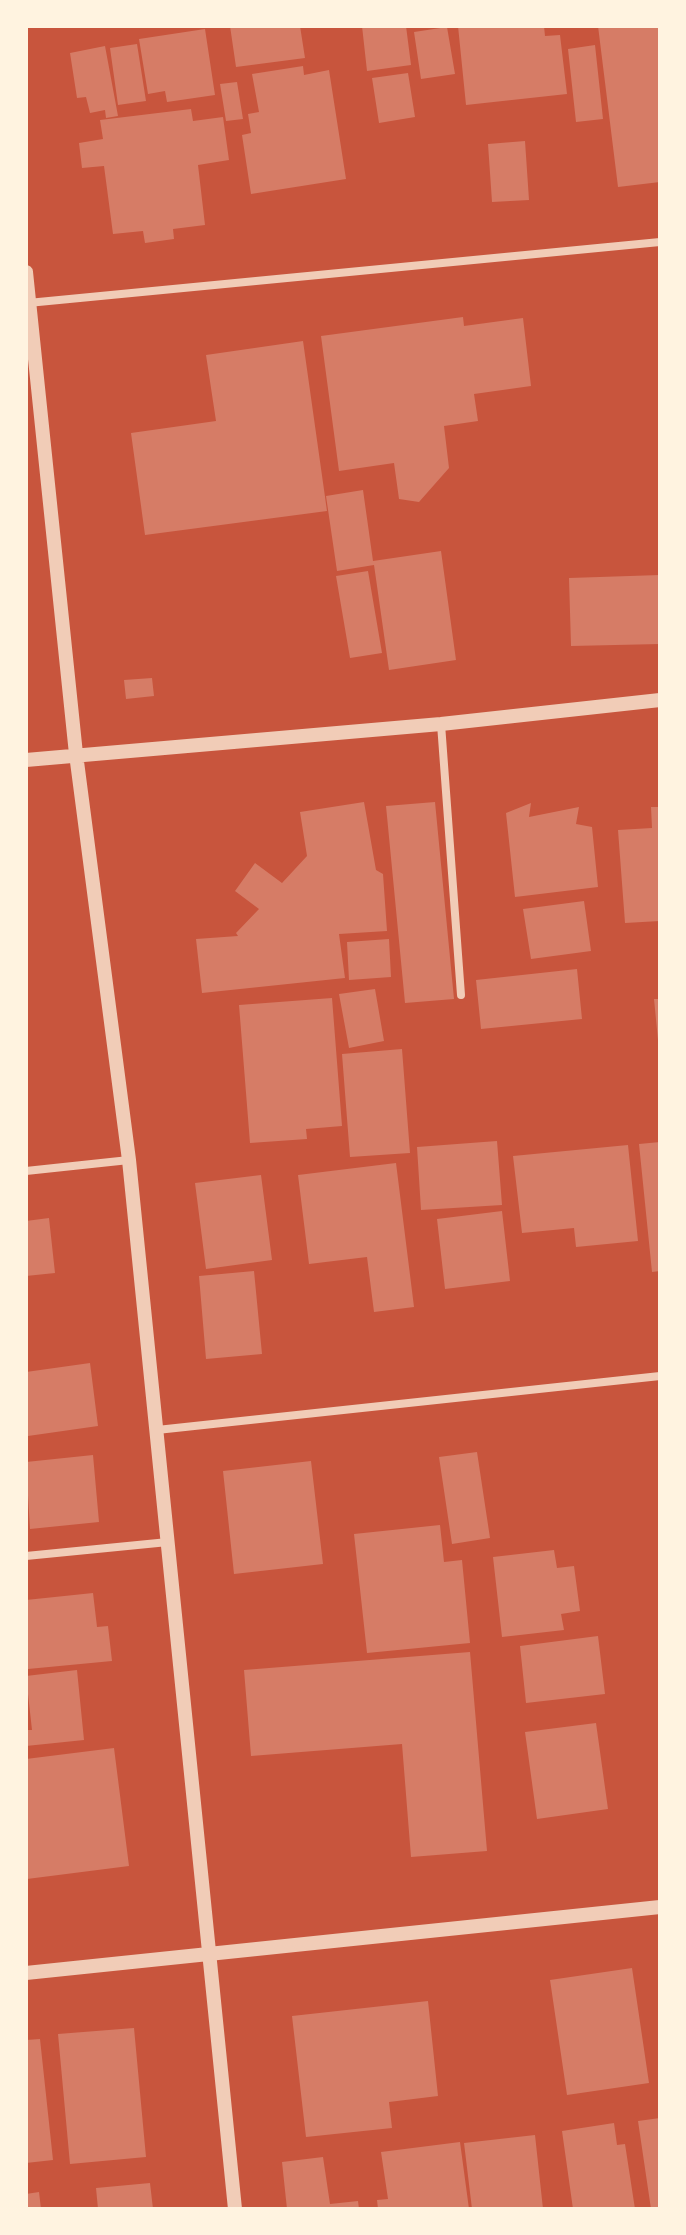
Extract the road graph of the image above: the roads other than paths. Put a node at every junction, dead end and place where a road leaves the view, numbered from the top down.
1 (660, 242) edge
2 (26, 272) edge
3 (28, 303) edge
4 (660, 700) edge
5 (441, 724) junction
6 (76, 754) junction
7 (26, 760) edge
8 (461, 995) dead end
9 (129, 1160) junction
10 (26, 1171) edge
11 (660, 1376) edge
12 (157, 1430) junction
13 (168, 1542) junction
14 (26, 1556) edge
15 (660, 1907) edge
16 (209, 1954) junction
17 (26, 1973) edge
18 (235, 2209) edge

1 - 3 street
2 - 3 street
3 - 6 street
4 - 5 street
5 - 6 street
5 - 8 street
6 - 7 street
6 - 9 street
9 - 10 street
9 - 12 street
11 - 12 street
12 - 13 street
13 - 14 street
13 - 16 street
15 - 16 street
16 - 17 street
16 - 18 street

